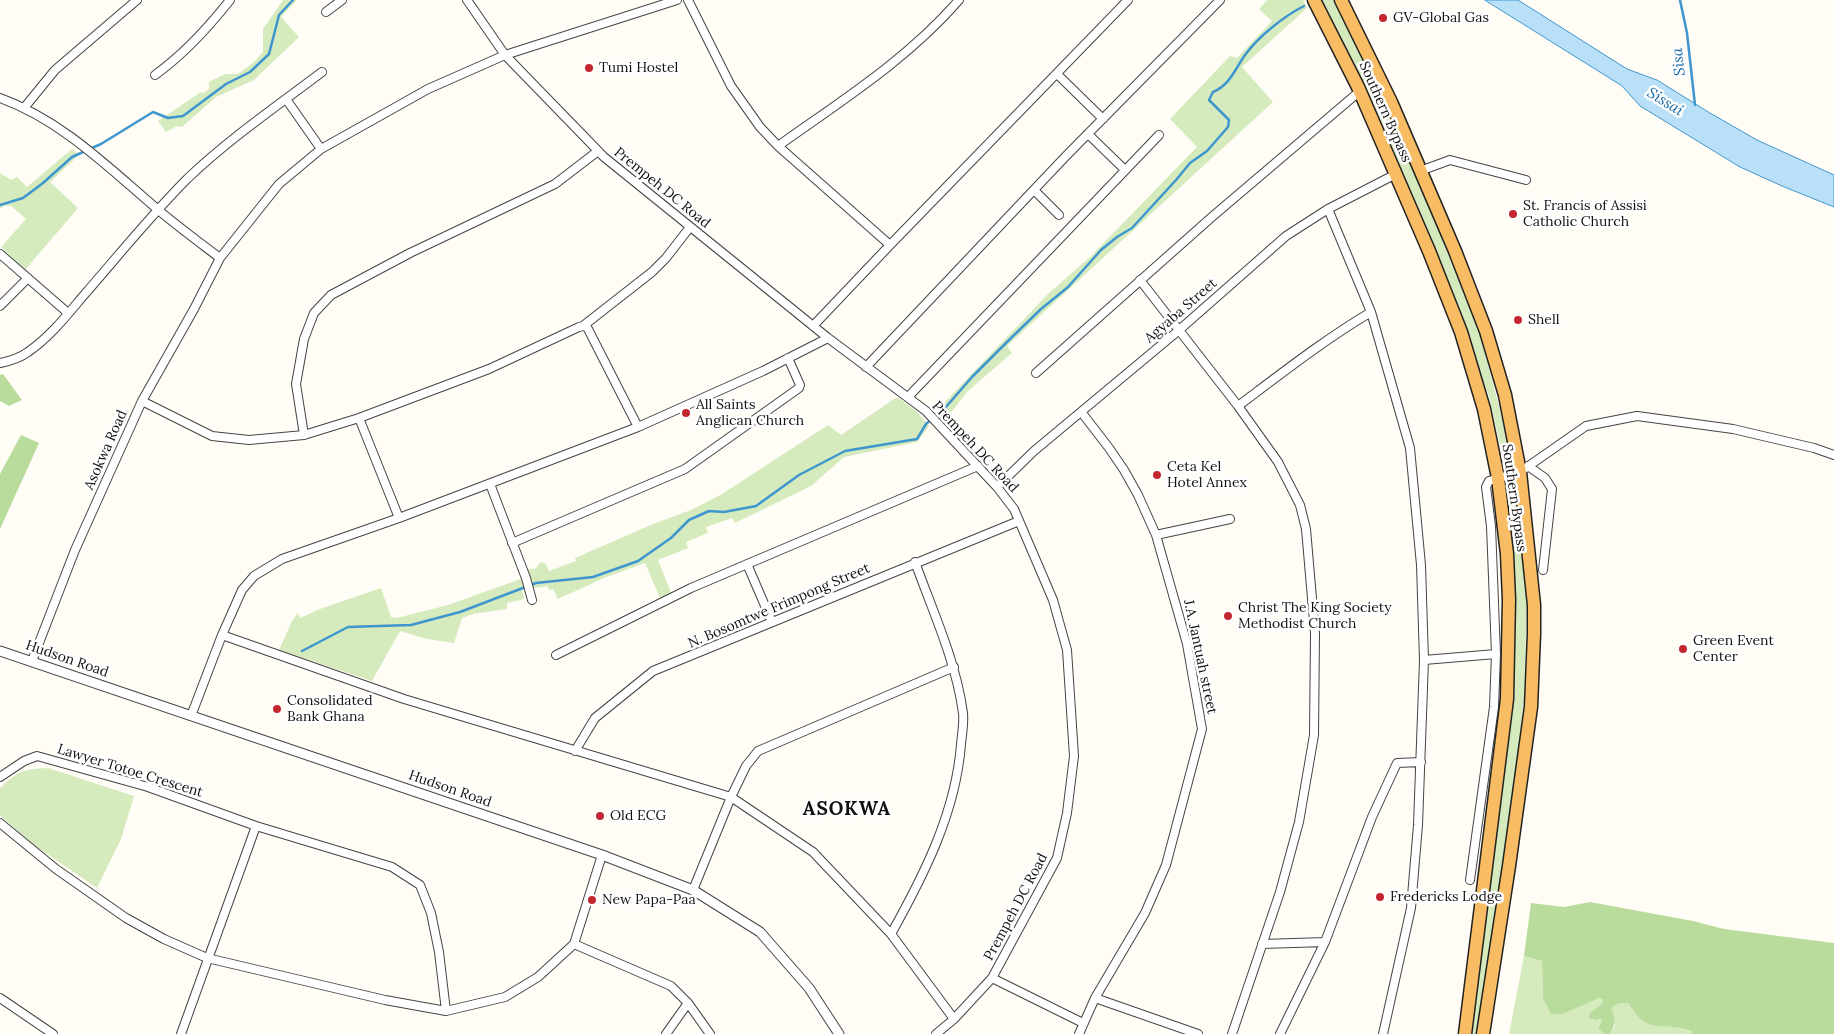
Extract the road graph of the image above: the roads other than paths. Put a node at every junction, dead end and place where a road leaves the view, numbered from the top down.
1 (138, 0) edge
2 (230, 0) edge
3 (342, 0) edge
4 (467, 0) edge
5 (677, 0) edge
6 (688, 0) edge
7 (959, 0) edge
8 (1220, 0) edge
9 (1314, 0) edge
10 (1341, 0) edge
11 (1125, 1) edge
12 (326, 12) dead end
13 (505, 55) junction
14 (322, 72) dead end
15 (1057, 74) junction
16 (155, 75) dead end
17 (1360, 92) junction
18 (0, 98) edge
19 (286, 99) junction
20 (24, 108) junction
21 (1102, 119) junction
22 (1088, 134) junction
23 (1159, 135) dead end
24 (778, 146) junction
25 (321, 150) junction
26 (598, 151) junction
27 (1124, 169) junction
28 (1420, 171) junction
29 (1396, 174) junction
30 (1526, 180) dead end
31 (1034, 190) junction
32 (1328, 209) junction
33 (158, 210) junction
34 (1059, 215) dead end
35 (690, 227) junction
36 (890, 244) junction
37 (0, 254) edge
38 (220, 258) junction
39 (28, 278) junction
40 (1140, 280) junction
41 (0, 306) edge
42 (68, 312) junction
43 (1371, 312) junction
44 (584, 326) junction
45 (813, 326) junction
46 (1178, 331) junction
47 (828, 338) junction
48 (788, 358) junction
49 (0, 363) edge
50 (866, 367) junction
51 (1036, 373) dead end
52 (908, 397) junction
53 (142, 401) junction
54 (1238, 406) junction
55 (1082, 413) junction
56 (359, 418) junction
57 (638, 427) junction
58 (304, 435) junction
59 (1834, 455) edge
60 (978, 466) junction
61 (1524, 469) junction
62 (1498, 478) junction
63 (490, 484) junction
64 (998, 487) junction
65 (399, 518) junction
66 (1230, 519) dead end
67 (1019, 521) junction
68 (1156, 535) junction
69 (512, 543) junction
70 (915, 562) junction
71 (747, 564) junction
72 (1543, 570) dead end
73 (532, 600) dead end
74 (772, 622) junction
75 (222, 635) junction
76 (0, 651) edge
77 (1496, 654) junction
78 (556, 655) dead end
79 (1424, 660) junction
80 (32, 661) junction
81 (954, 667) junction
82 (191, 716) junction
83 (574, 751) junction
84 (1421, 762) junction
85 (0, 777) edge
86 (730, 798) junction
87 (0, 823) edge
88 (256, 826) junction
89 (602, 855) junction
90 (1470, 880) dead end
91 (693, 890) junction
92 (891, 934) junction
93 (1325, 942) junction
94 (574, 944) junction
95 (1262, 944) junction
96 (207, 958) junction
97 (992, 978) junction
98 (0, 998) edge
99 (1095, 998) junction
100 (688, 1003) junction
101 (446, 1011) junction
102 (954, 1019) junction
103 (1083, 1023) junction
104 (53, 1034) edge
105 (181, 1034) edge
106 (666, 1034) edge
107 (710, 1034) edge
108 (839, 1034) edge
109 (936, 1034) edge
110 (1079, 1034) edge
111 (1198, 1034) edge
112 (1232, 1034) edge
113 (1280, 1034) edge
114 (1383, 1034) edge
115 (1465, 1034) edge
116 (1483, 1034) edge

1 - 20 street
2 - 16 street
3 - 12 street
4 - 13 street, Prempeh DC Road
5 - 13 street, Asokwa Road
6 - 24 street
7 - 24 street
8 - 21 street
9 - 17 highway, Southern Bypass
10 - 28 highway, Southern Bypass
11 - 15 street
13 - 25 street, Asokwa Road
13 - 26 street, Prempeh DC Road
14 - 19 street
15 - 21 street
15 - 36 street
17 - 29 highway, Southern Bypass
17 - 40 street
18 - 20 street
19 - 25 street
19 - 33 street
20 - 33 street
21 - 22 street
22 - 27 street
22 - 31 street
23 - 27 street
24 - 36 street
25 - 38 street, Asokwa Road
26 - 35 street, Prempeh DC Road
26 - 58 street
27 - 52 street
28 - 30 street
28 - 61 highway, Southern Bypass
29 - 32 street, Agyaba Street
29 - 62 highway, Southern Bypass
31 - 34 street
31 - 50 street
32 - 43 street
32 - 46 street, Agyaba Street
33 - 38 street
33 - 42 street
35 - 44 street
35 - 45 street, Prempeh DC Road
36 - 45 street
37 - 39 street
38 - 53 street, Asokwa Road
39 - 41 street
39 - 42 street
40 - 46 street
40 - 51 street
42 - 49 street
43 - 54 street
43 - 79 street
44 - 56 street
44 - 57 street
45 - 47 street, Prempeh DC Road
46 - 54 street
46 - 55 street, Agyaba Street
47 - 48 street
47 - 50 street, Prempeh DC Road
48 - 57 street
48 - 69 street
50 - 52 street, Prempeh DC Road
52 - 60 street, Prempeh DC Road
53 - 58 street
53 - 80 street, Asokwa Road
54 - 95 street
55 - 64 street, Agyaba Street
55 - 68 street, J.A. Jantuah street
56 - 58 street
56 - 65 street
57 - 63 street
59 - 61 street
60 - 64 street, Prempeh DC Road
60 - 71 street
61 - 62 street
61 - 72 street
61 - 116 highway, Southern Bypass
62 - 77 street
62 - 115 highway, Southern Bypass
63 - 65 street
63 - 69 street
64 - 67 street, Prempeh DC Road
65 - 75 street
66 - 68 street
67 - 70 street, N. Bosomtwe Frimpong Street
67 - 97 street, Prempeh DC Road
68 - 99 street, J.A. Jantuah street
69 - 73 street
70 - 74 street, N. Bosomtwe Frimpong Street
70 - 81 street
71 - 74 street
71 - 78 street
74 - 83 street, N. Bosomtwe Frimpong Street
75 - 82 street
75 - 83 street
76 - 80 street, Hudson Road
77 - 79 street
77 - 90 street
79 - 84 street
80 - 82 street, Hudson Road
81 - 86 street
81 - 92 street
82 - 89 street, Hudson Road
83 - 86 street
84 - 93 street
84 - 114 street
85 - 88 street, Lawyer Totoe Crescent
86 - 91 street
86 - 92 street
87 - 96 street
88 - 96 street
88 - 101 street, Lawyer Totoe Crescent
89 - 91 street, Hudson Road
89 - 94 street
91 - 108 street, Hudson Road
92 - 102 street
93 - 95 street
93 - 113 street
94 - 100 street
94 - 101 street
95 - 112 street
96 - 101 street
96 - 105 street
97 - 102 street, Prempeh DC Road
97 - 103 street
98 - 104 street
99 - 103 street, J.A. Jantuah street
99 - 111 street
100 - 106 street
100 - 107 street
102 - 109 street, Prempeh DC Road
103 - 110 street, J.A. Jantuah street

